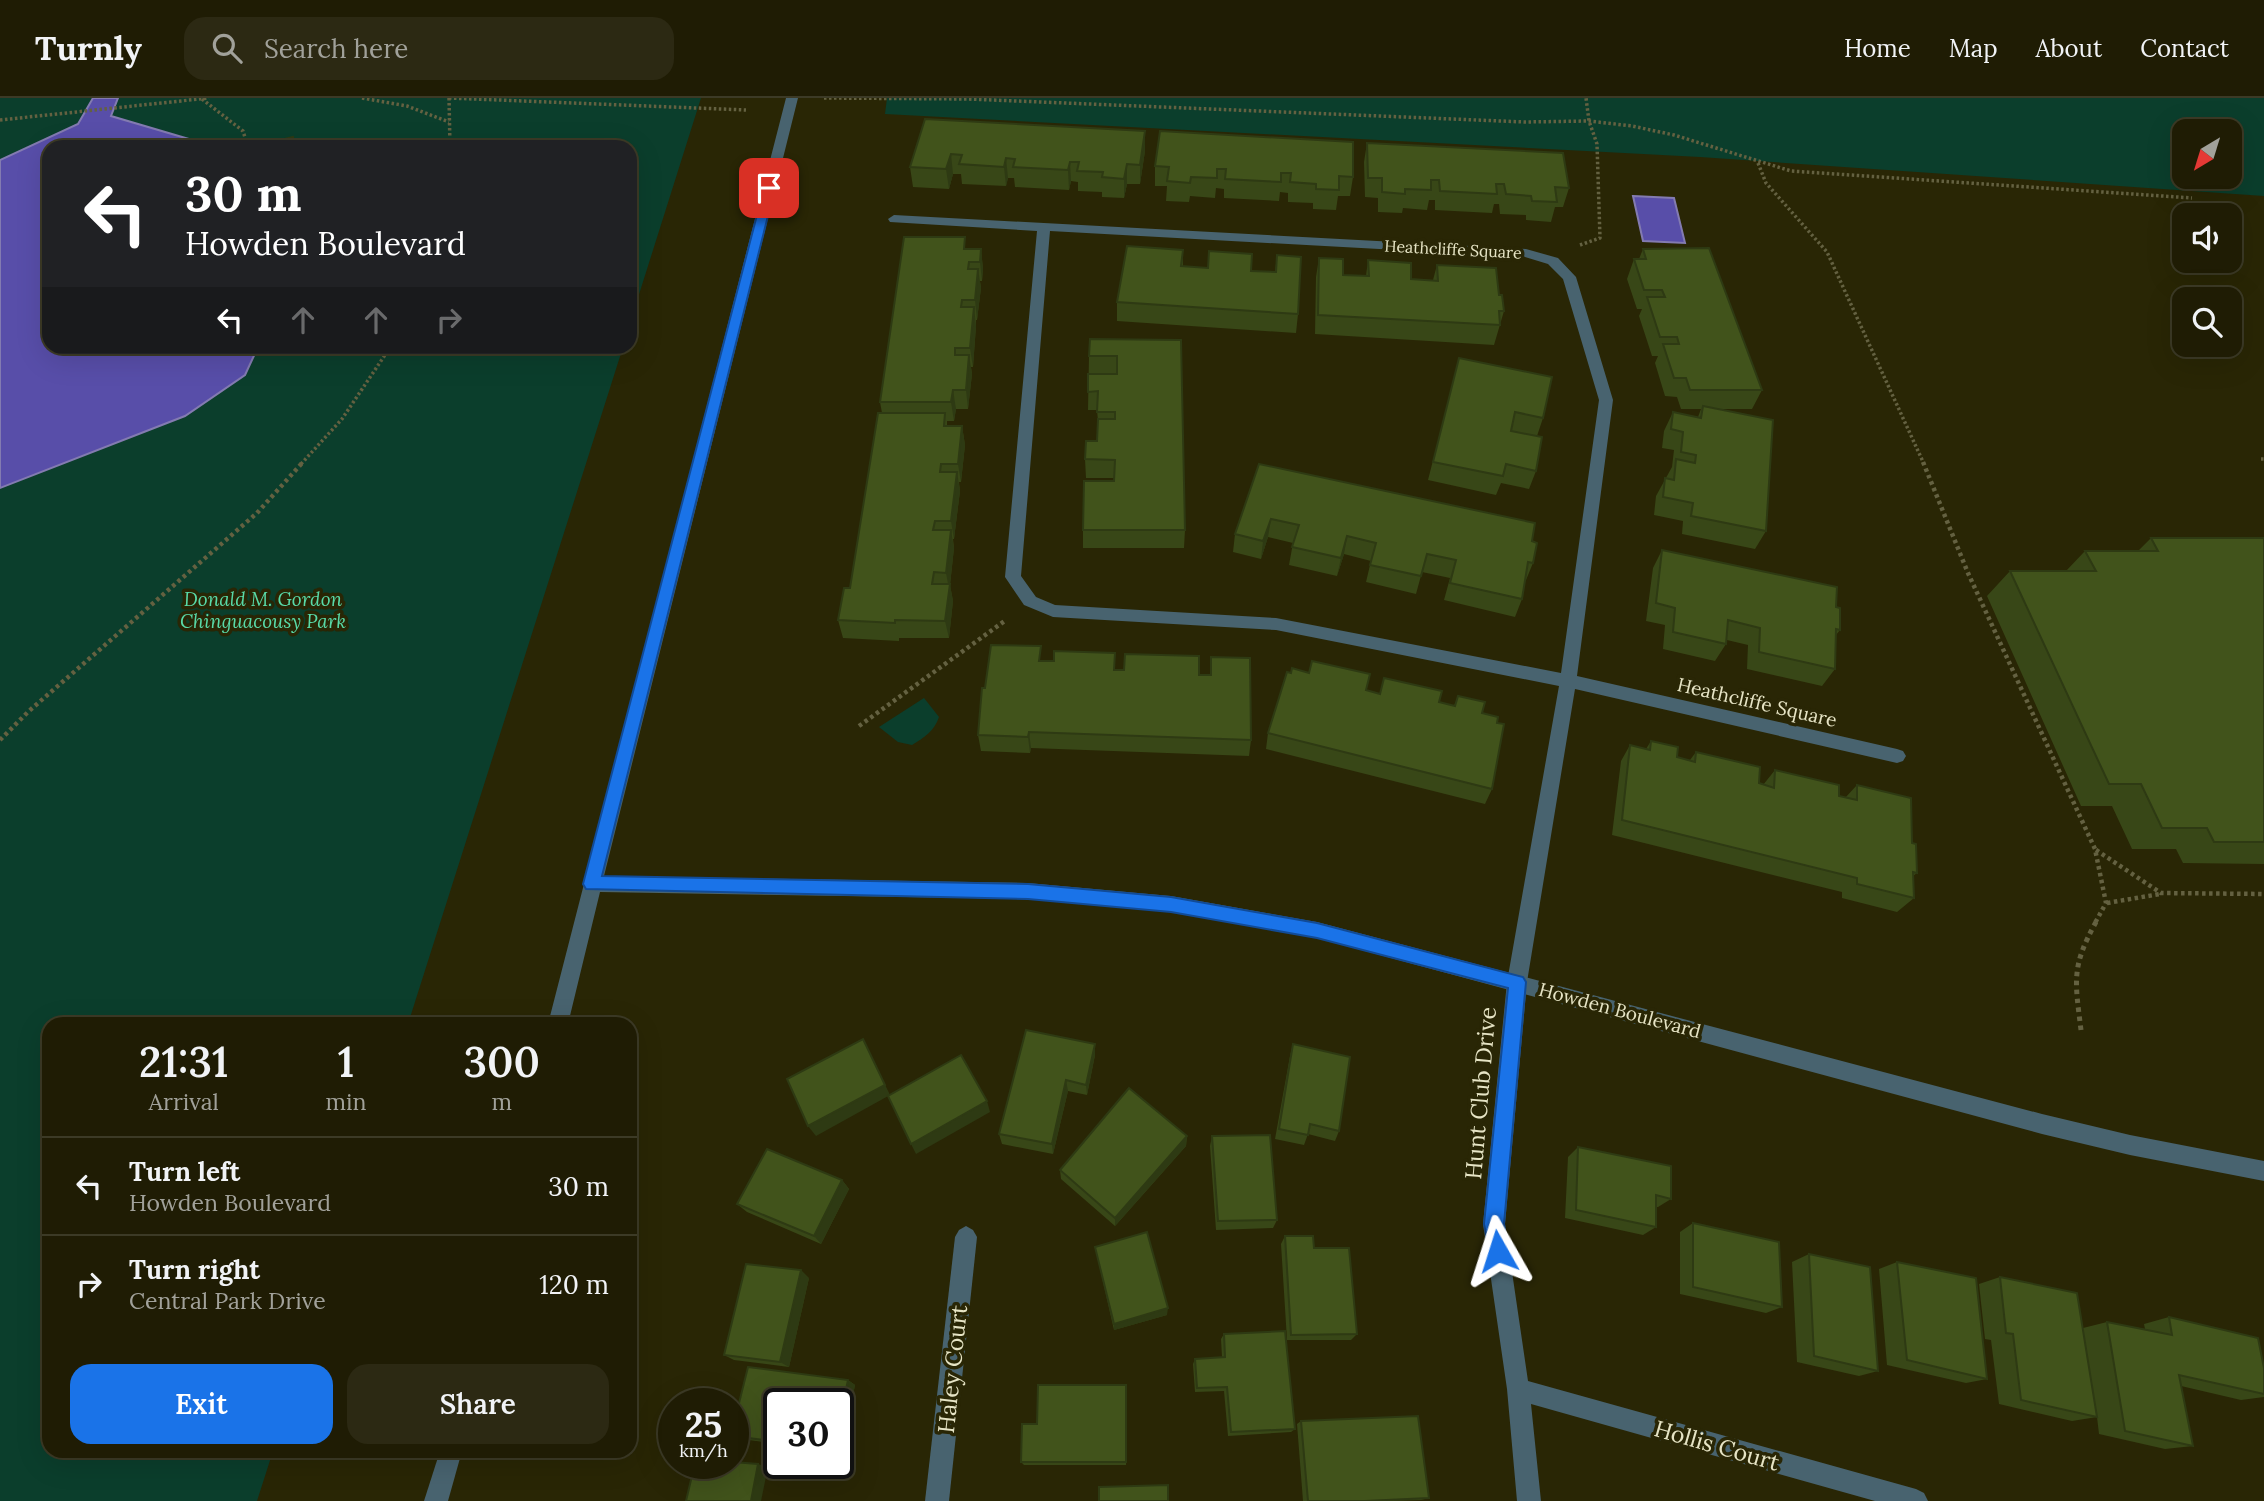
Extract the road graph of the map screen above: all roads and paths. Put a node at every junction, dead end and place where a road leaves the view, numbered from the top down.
1 (201, 98) edge
2 (209, 98) edge
3 (362, 98) edge
4 (449, 98) edge
5 (792, 98) edge
6 (824, 98) edge
7 (1586, 98) edge
8 (746, 110) dead end
9 (0, 120) edge
10 (1589, 121) junction
11 (449, 122) junction
12 (246, 140) edge
13 (450, 140) edge
14 (1758, 162) junction
15 (2192, 198) dead end
16 (894, 219) dead end
17 (1044, 226) junction
18 (1542, 257) junction
19 (386, 354) edge
20 (1030, 601) junction
21 (1567, 681) junction
22 (859, 726) dead end
23 (0, 740) edge
24 (1897, 756) dead end
25 (2095, 849) junction
26 (592, 884) junction
27 (2161, 893) junction
28 (2264, 894) edge
29 (2106, 902) junction
30 (1517, 982) junction
31 (560, 1017) edge
32 (2081, 1030) dead end
33 (2264, 1171) edge
34 (966, 1237) dead end
35 (1518, 1389) junction
36 (449, 1458) edge
37 (436, 1501) edge
38 (937, 1501) edge
39 (1530, 1501) edge
40 (1916, 1501) edge

1 - 2 path
1 - 9 path
1 - 12 path
3 - 11 path
4 - 8 path
4 - 11 path
5 - 26 street
6 - 10 path
7 - 10 path
10 - 14 path
10 - 18 path
11 - 13 path
14 - 15 path
14 - 25 path
16 - 17 street, Heathcliffe Square
17 - 18 street, Heathcliffe Square
17 - 20 street
18 - 21 street, Heathcliffe Square
19 - 23 path
20 - 21 street, Heathcliffe Square
20 - 22 path
21 - 24 street, Heathcliffe Square
21 - 30 street, Heathcliffe Square
25 - 27 path
25 - 29 path
26 - 30 street, Howden Boulevard
26 - 31 street
27 - 28 path
27 - 29 path
29 - 32 path
30 - 33 street, Howden Boulevard
30 - 35 street, Hunt Club Drive
34 - 38 street, Haley Court
35 - 39 street, Hunt Club Drive
35 - 40 street, Hollis Court
36 - 37 street

